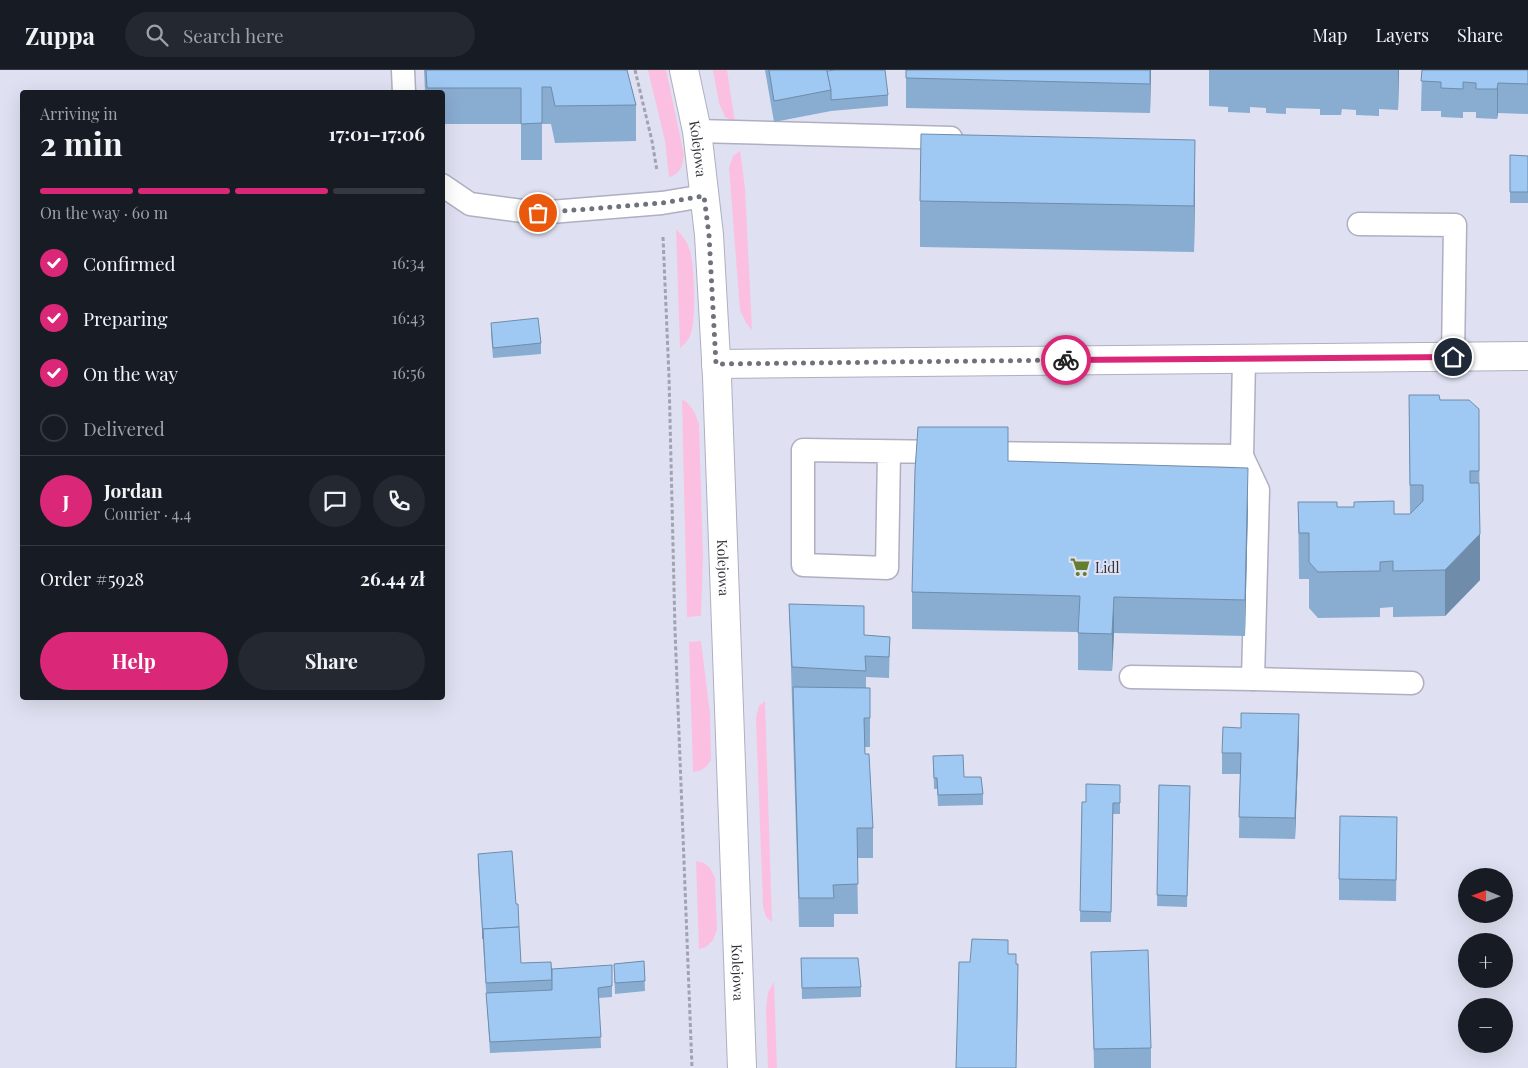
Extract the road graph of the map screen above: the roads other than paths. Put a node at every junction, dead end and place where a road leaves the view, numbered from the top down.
1 (403, 70) edge
2 (684, 70) edge
3 (404, 90) edge
4 (697, 131) junction
5 (976, 138) edge
6 (445, 188) edge
7 (704, 196) junction
8 (1359, 224) dead end
9 (1528, 356) edge
10 (1453, 357) junction
11 (1244, 359) junction
12 (716, 364) junction
13 (889, 452) junction
14 (1242, 456) junction
15 (1131, 677) dead end
16 (1253, 679) junction
17 (1412, 683) dead end
18 (742, 1068) edge

1 - 3 lane
2 - 4 street, Kolejowa
4 - 5 lane
4 - 7 street, Kolejowa
6 - 7 lane
7 - 12 street, Kolejowa
8 - 10 lane
9 - 10 street
10 - 11 street
11 - 12 street
11 - 14 lane
12 - 18 street, Kolejowa
13 - 13 lane
13 - 14 lane
14 - 16 lane
15 - 16 lane
16 - 17 lane

